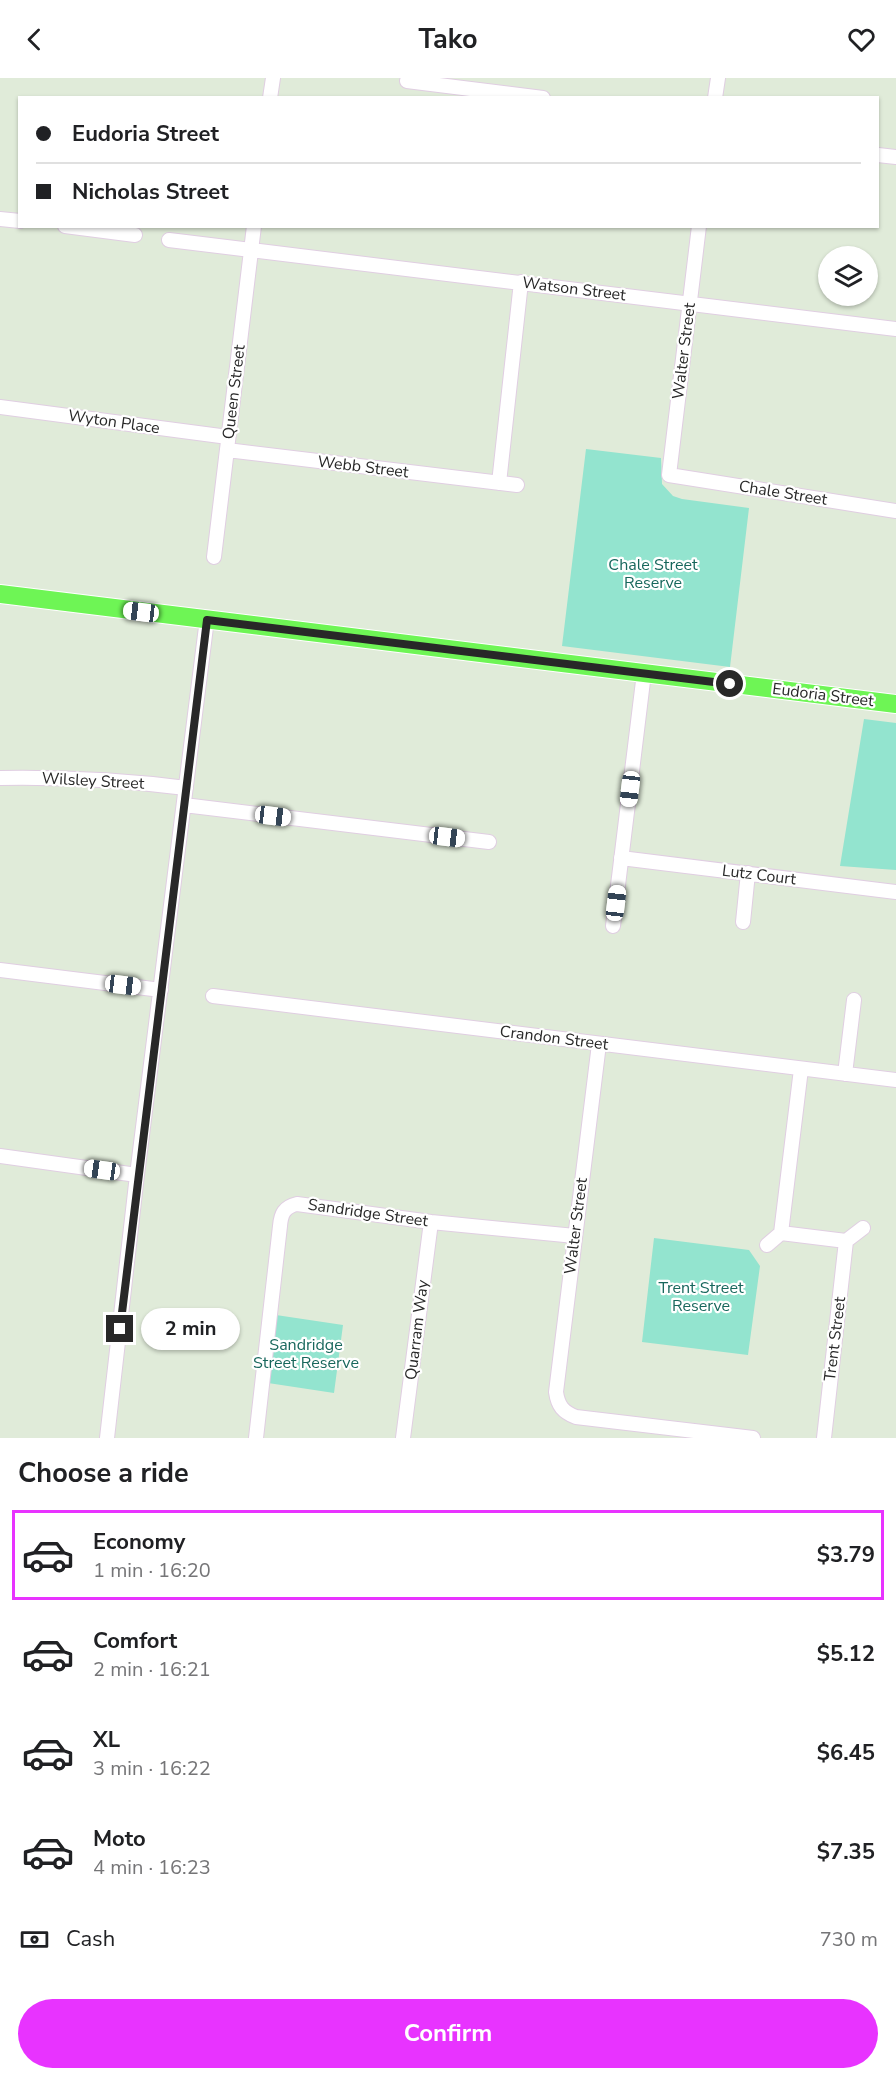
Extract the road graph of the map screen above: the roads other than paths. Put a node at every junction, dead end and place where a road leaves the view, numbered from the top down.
1 (273, 78) edge
2 (718, 78) edge
3 (407, 81) dead end
4 (270, 96) edge
5 (527, 96) edge
6 (715, 96) edge
7 (879, 155) edge
8 (896, 157) edge
9 (0, 219) edge
10 (18, 221) edge
11 (81, 228) edge
12 (254, 228) edge
13 (699, 228) edge
14 (135, 235) dead end
15 (169, 240) dead end
16 (251, 250) junction
17 (521, 282) junction
18 (690, 303) junction
19 (896, 329) edge
20 (0, 407) edge
21 (228, 444) junction
22 (669, 475) joint
23 (499, 483) junction
24 (517, 485) dead end
25 (896, 511) edge
26 (214, 557) dead end
27 (0, 594) edge
28 (207, 620) junction
29 (644, 673) junction
30 (896, 704) edge
31 (0, 778) edge
32 (186, 788) junction
33 (184, 805) junction
34 (489, 842) dead end
35 (621, 858) junction
36 (748, 873) junction
37 (896, 892) edge
38 (743, 922) dead end
39 (613, 926) dead end
40 (0, 970) edge
41 (161, 990) junction
42 (213, 996) dead end
43 (854, 1000) dead end
44 (599, 1044) junction
45 (801, 1069) junction
46 (845, 1074) junction
47 (896, 1080) edge
48 (0, 1156) edge
49 (137, 1175) junction
50 (431, 1222) junction
51 (863, 1228) dead end
52 (781, 1233) junction
53 (575, 1236) junction
54 (846, 1240) junction
55 (767, 1245) dead end
56 (107, 1438) edge
57 (256, 1438) edge
58 (403, 1438) edge
59 (753, 1438) edge
60 (824, 1438) edge

1 - 4 street
2 - 6 street
3 - 5 street
7 - 8 street
9 - 10 street
11 - 14 street
12 - 16 street, Queen Street
13 - 18 street, Walter Street
15 - 16 street, Watson Street
16 - 17 street, Watson Street
16 - 21 street, Queen Street
17 - 18 street, Watson Street
17 - 23 street
18 - 19 street, Watson Street
18 - 22 street, Walter Street
20 - 21 street, Wyton Place
21 - 23 street, Webb Street
21 - 26 street, Queen Street
22 - 25 street, Chale Street
23 - 24 street, Webb Street
27 - 28 main road, Eudoria Street
28 - 29 main road, Eudoria Street
28 - 32 street
29 - 30 main road, Eudoria Street
29 - 35 street
31 - 32 street, Wilsley Street
32 - 33 street
33 - 34 street
33 - 41 street
35 - 36 street, Lutz Court
35 - 39 street
36 - 37 street, Lutz Court
36 - 38 street
40 - 41 street
41 - 49 street
42 - 44 street, Crandon Street
43 - 46 street
44 - 45 street, Crandon Street
44 - 53 street, Walter Street
45 - 46 street, Crandon Street
45 - 52 street
46 - 47 street, Crandon Street
48 - 49 street
49 - 56 street
50 - 53 street, Sandridge Street
50 - 57 street, Sandridge Street
50 - 58 street, Quarram Way
51 - 54 street
52 - 54 street
52 - 55 street
53 - 59 street, Walter Street
54 - 60 street, Trent Street

